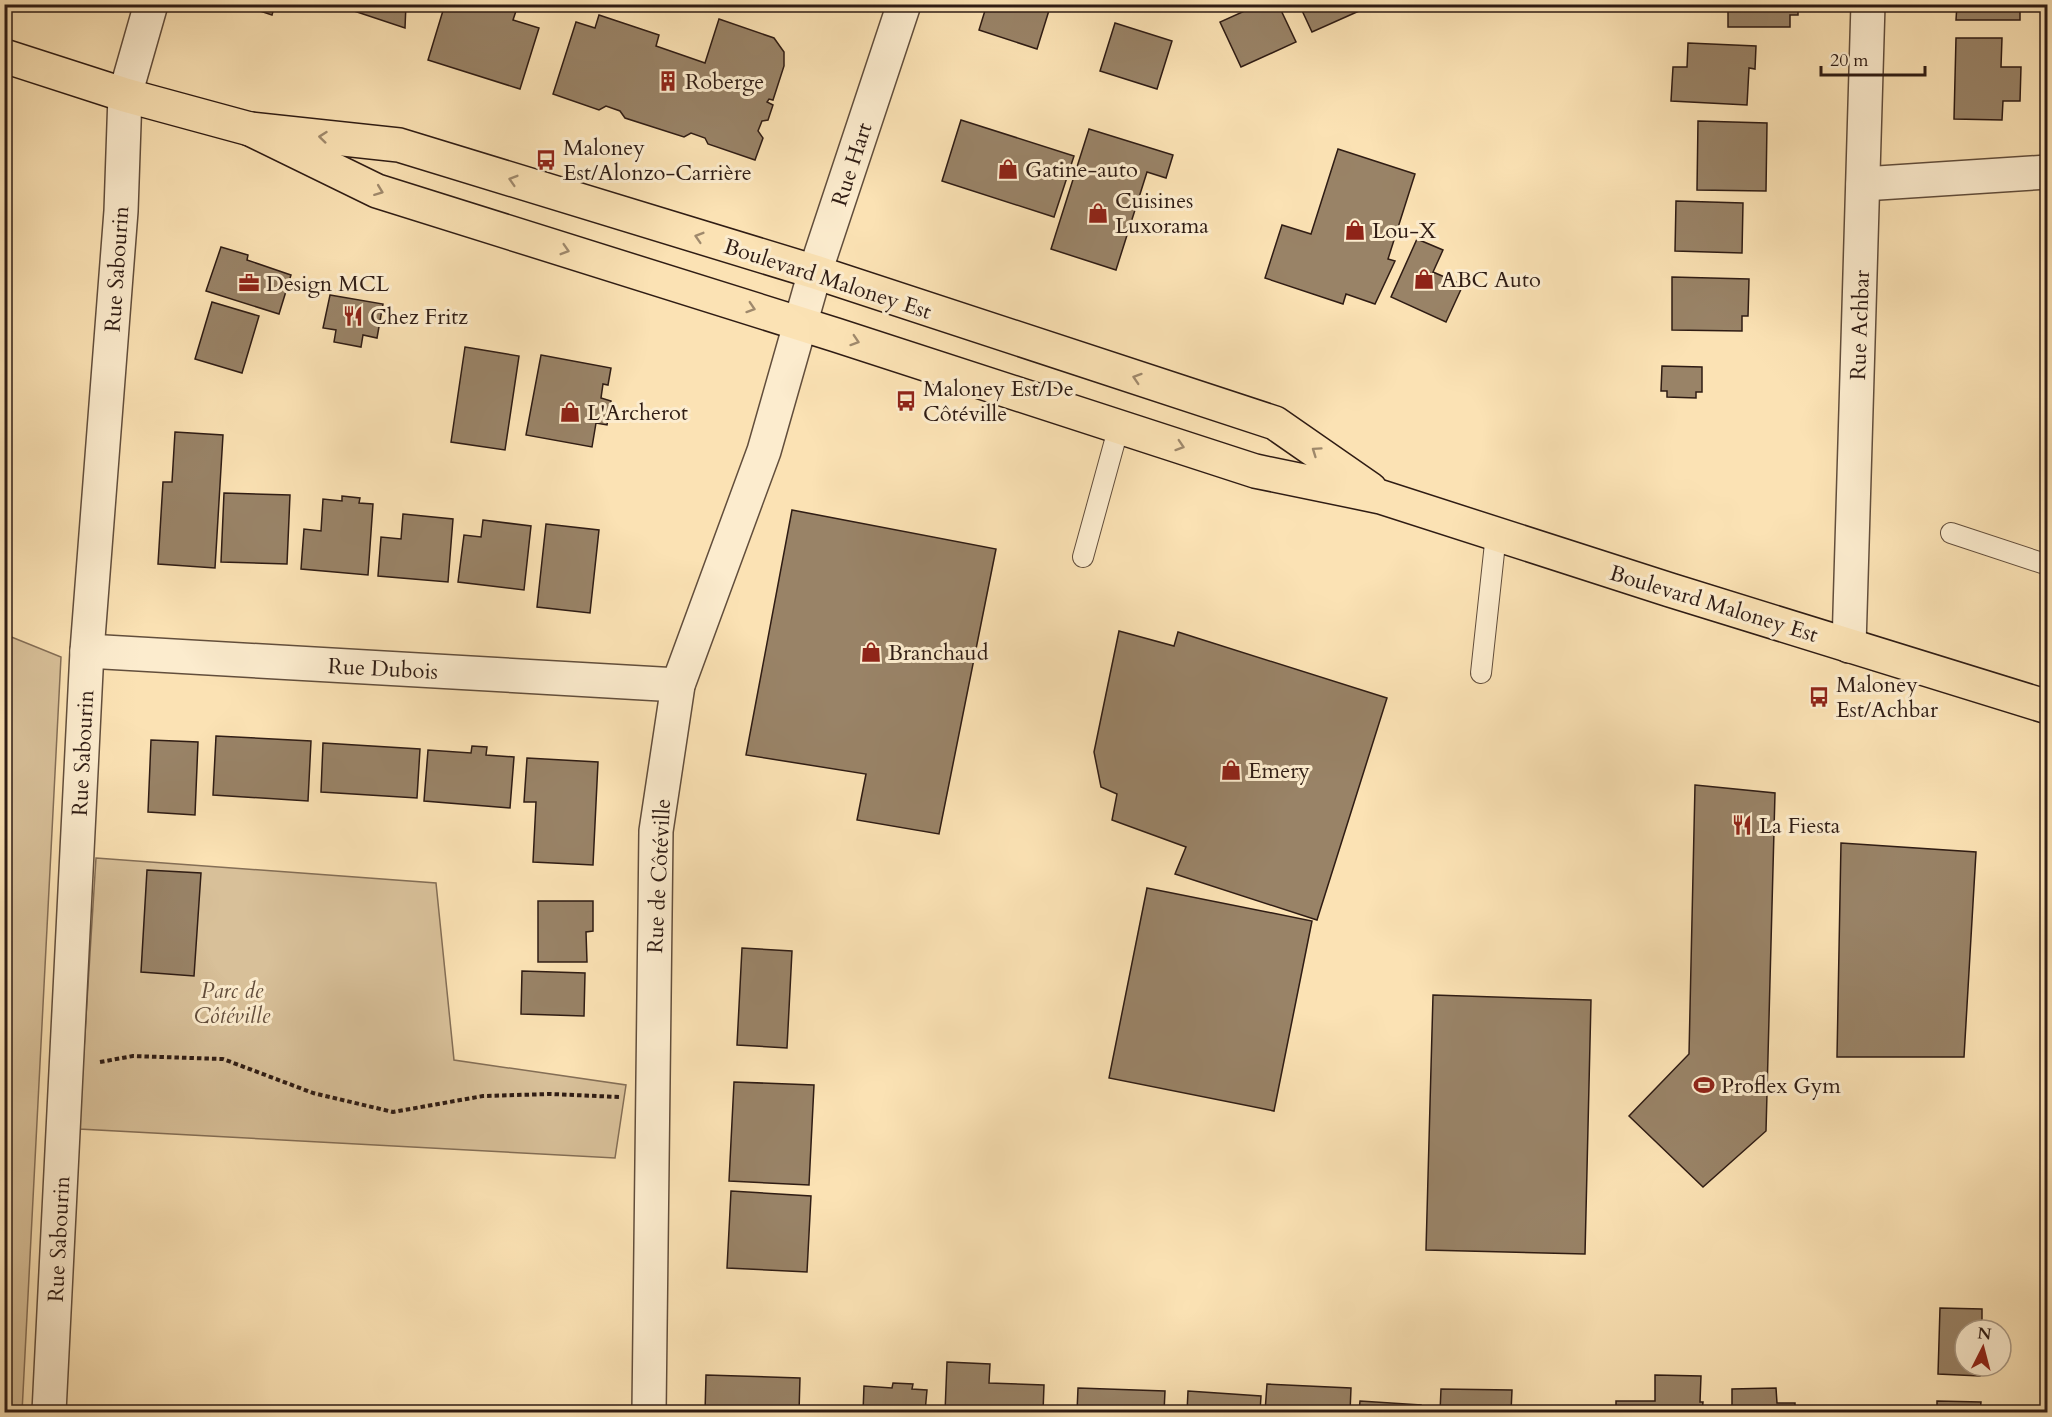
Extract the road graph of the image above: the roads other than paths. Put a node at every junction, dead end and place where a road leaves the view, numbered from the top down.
1 (151, 4) edge
2 (904, 4) edge
3 (1868, 4) edge
4 (4, 56) edge
5 (125, 95) junction
6 (250, 129) junction
7 (2048, 172) edge
8 (1863, 184) junction
9 (816, 272) junction
10 (799, 324) junction
11 (1119, 426) junction
12 (1382, 496) junction
13 (1951, 533) dead end
14 (1496, 534) junction
15 (1083, 557) dead end
16 (2048, 565) edge
17 (1849, 646) junction
18 (87, 651) junction
19 (1481, 673) dead end
20 (678, 685) junction
21 (2048, 707) edge
22 (49, 1413) edge
23 (649, 1413) edge

1 - 5 street, Rue Sabourin
2 - 9 street, Rue Hart
3 - 8 street, Rue Achbar
4 - 5 main road, Boulevard Maloney Est
5 - 6 main road, Boulevard Maloney Est
5 - 18 street, Rue Sabourin
9 -> 6 main road, Boulevard Maloney Est
6 -> 10 main road, Boulevard Maloney Est
7 - 8 street
8 - 17 street, Rue Achbar
9 - 10 street, Rue Hart
12 -> 9 main road, Boulevard Maloney Est
10 -> 11 main road, Boulevard Maloney Est
10 - 20 street, Rue de Côtéville
11 -> 12 main road, Boulevard Maloney Est
11 - 15 lane
12 - 14 main road, Boulevard Maloney Est
13 - 16 lane
14 - 17 main road, Boulevard Maloney Est
14 - 19 lane
17 - 21 main road, Boulevard Maloney Est
18 - 20 street, Rue Dubois
18 - 22 street, Rue Sabourin
20 - 23 street, Rue de Côtéville

